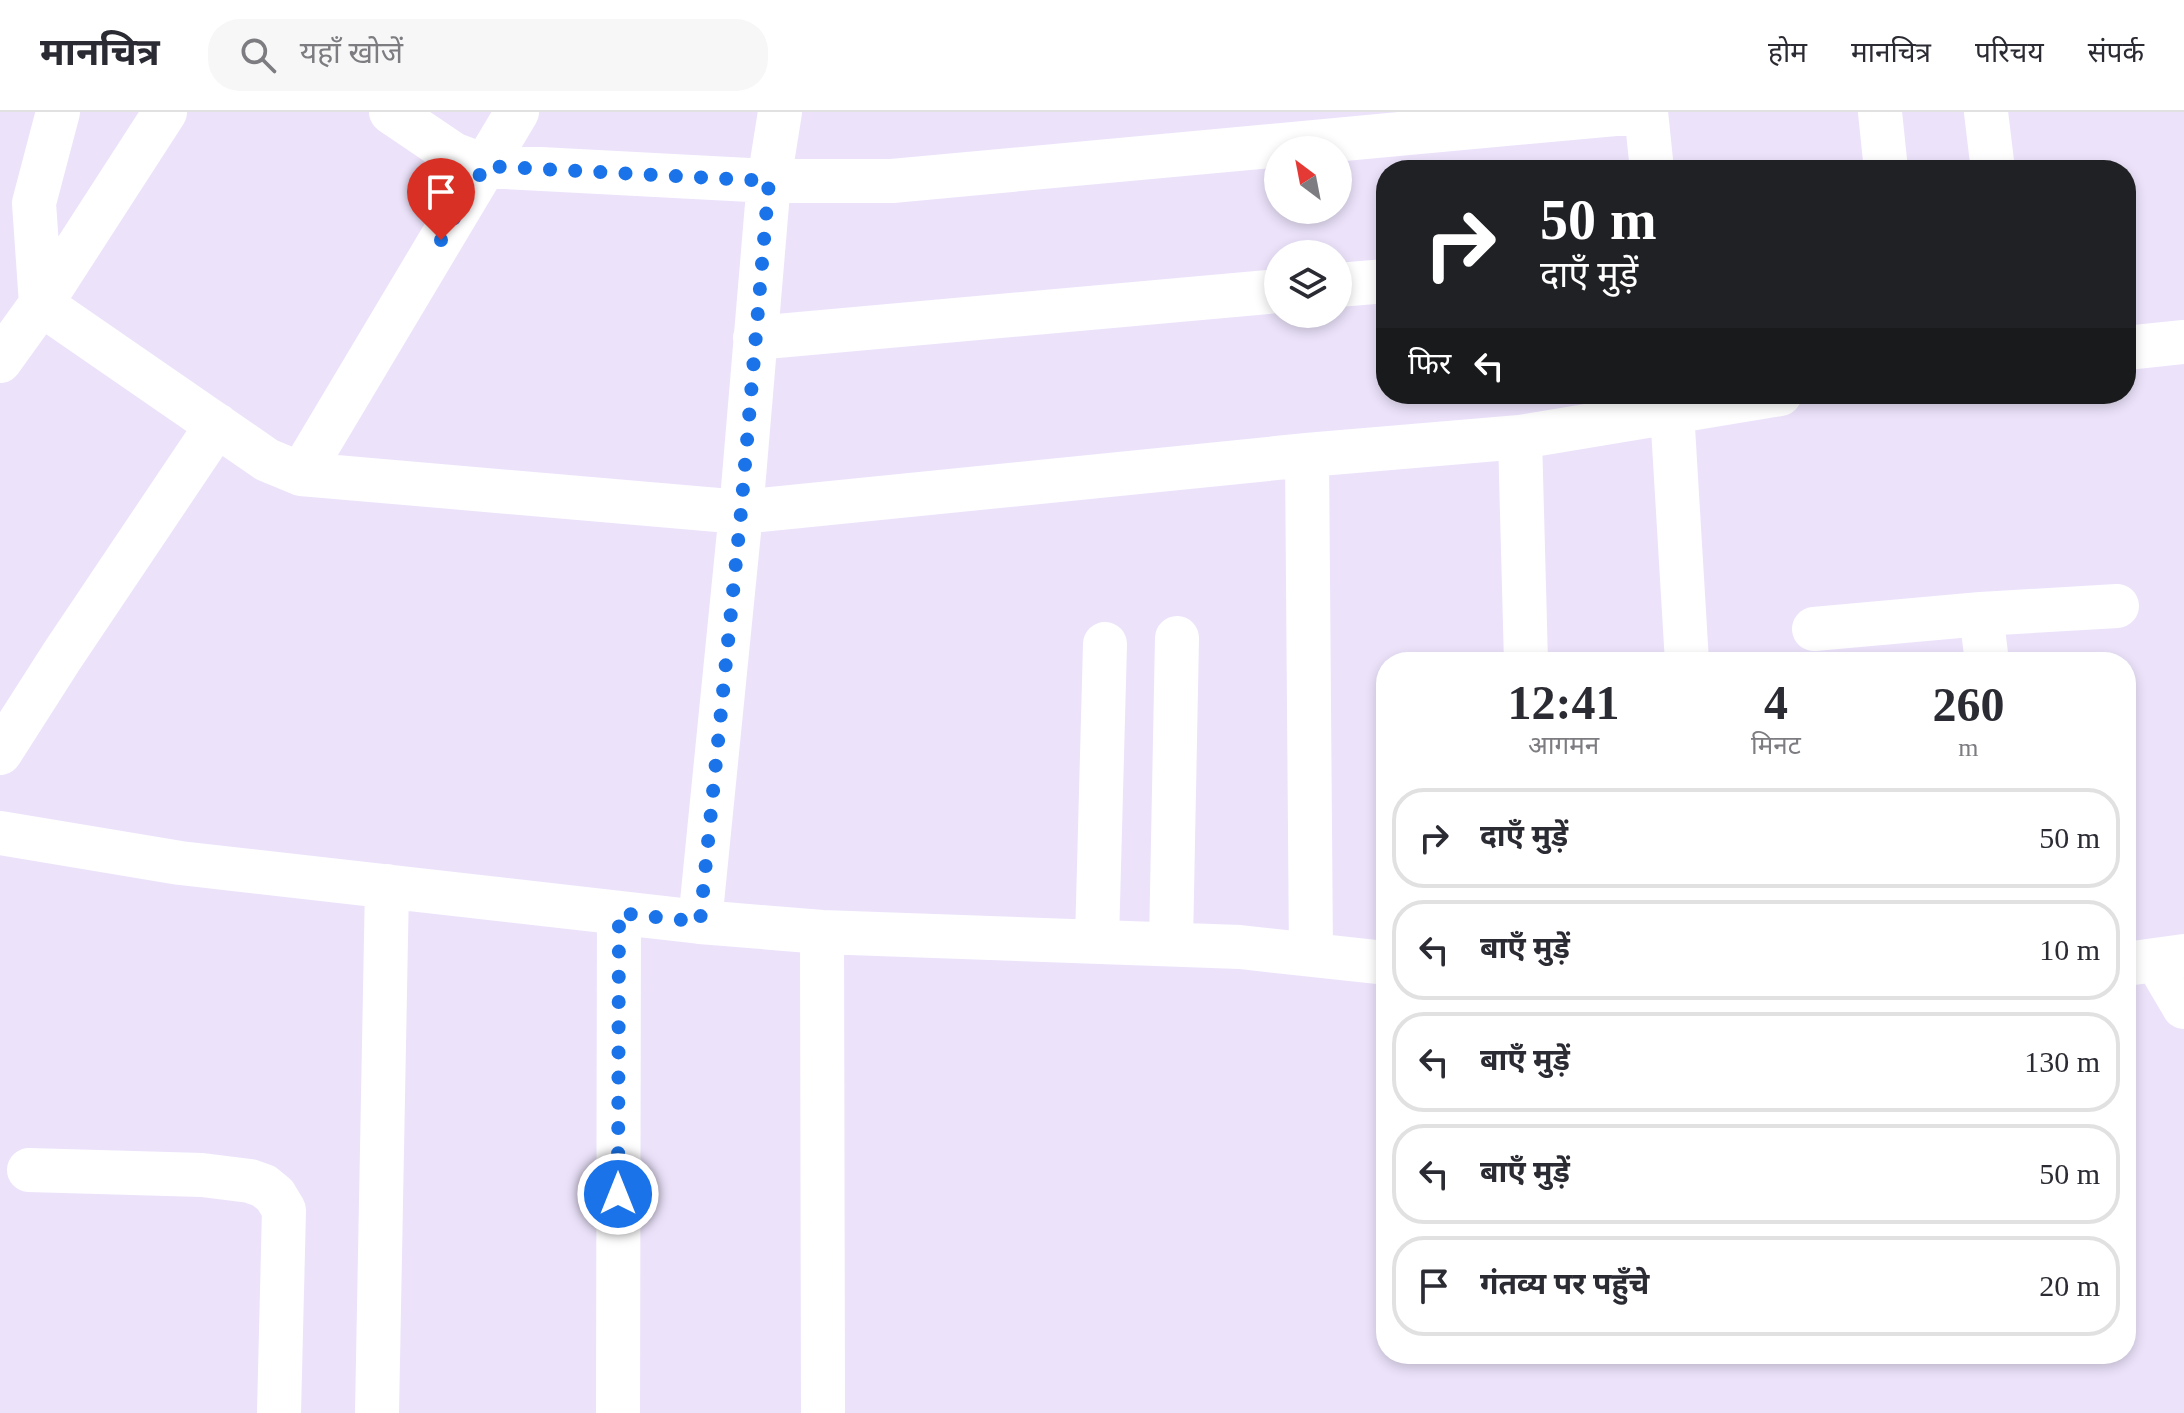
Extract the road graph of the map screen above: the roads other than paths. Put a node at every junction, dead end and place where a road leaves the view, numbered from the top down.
1 (58, 112) edge
2 (165, 112) edge
3 (391, 112) edge
4 (517, 112) edge
5 (780, 112) edge
6 (1637, 112) edge
7 (1646, 112) edge
8 (1880, 112) edge
9 (1986, 112) edge
10 (1651, 160) edge
11 (1885, 160) edge
12 (1992, 160) edge
13 (485, 166) junction
14 (769, 181) junction
15 (1376, 282) edge
16 (1352, 284) edge
17 (1264, 292) edge
18 (41, 304) junction
19 (755, 338) junction
20 (2184, 342) edge
21 (2136, 347) edge
22 (4, 348) edge
23 (1668, 404) edge
24 (1672, 404) edge
25 (217, 425) junction
26 (1520, 437) junction
27 (1307, 455) junction
28 (301, 474) junction
29 (741, 512) junction
30 (2117, 606) dead end
31 (1981, 614) junction
32 (1814, 629) dead end
33 (1177, 638) dead end
34 (1105, 644) dead end
35 (1526, 652) edge
36 (1686, 652) edge
37 (1986, 652) edge
38 (0, 753) edge
39 (0, 833) edge
40 (387, 886) junction
41 (619, 913) junction
42 (700, 922) junction
43 (822, 932) junction
44 (1097, 941) junction
45 (1171, 944) junction
46 (1311, 954) junction
47 (2156, 960) edge
48 (1376, 962) edge
49 (2184, 1007) edge
50 (29, 1170) dead end
51 (279, 1413) edge
52 (377, 1413) edge
53 (618, 1413) edge
54 (823, 1413) edge

1 - 18 street
2 - 18 street
3 - 13 street
4 - 13 street
5 - 14 street
6 - 14 street
7 - 10 street
8 - 11 street
9 - 12 street
13 - 14 street
13 - 28 street
14 - 19 street
15 - 16 street
17 - 19 street
18 - 22 street
18 - 25 street
19 - 29 street
20 - 21 street
23 - 26 street
24 - 36 street
25 - 28 street
25 - 38 street
26 - 27 street
26 - 35 street
27 - 29 street
27 - 46 street
28 - 29 street
29 - 42 street
30 - 31 street
31 - 32 street
31 - 37 street
33 - 45 street
34 - 44 street
39 - 40 street
40 - 41 street
40 - 52 street
41 - 42 street
41 - 53 street
42 - 43 street
43 - 44 street
43 - 54 street
44 - 45 street
45 - 46 street
46 - 48 street
47 - 49 street
50 - 51 street

